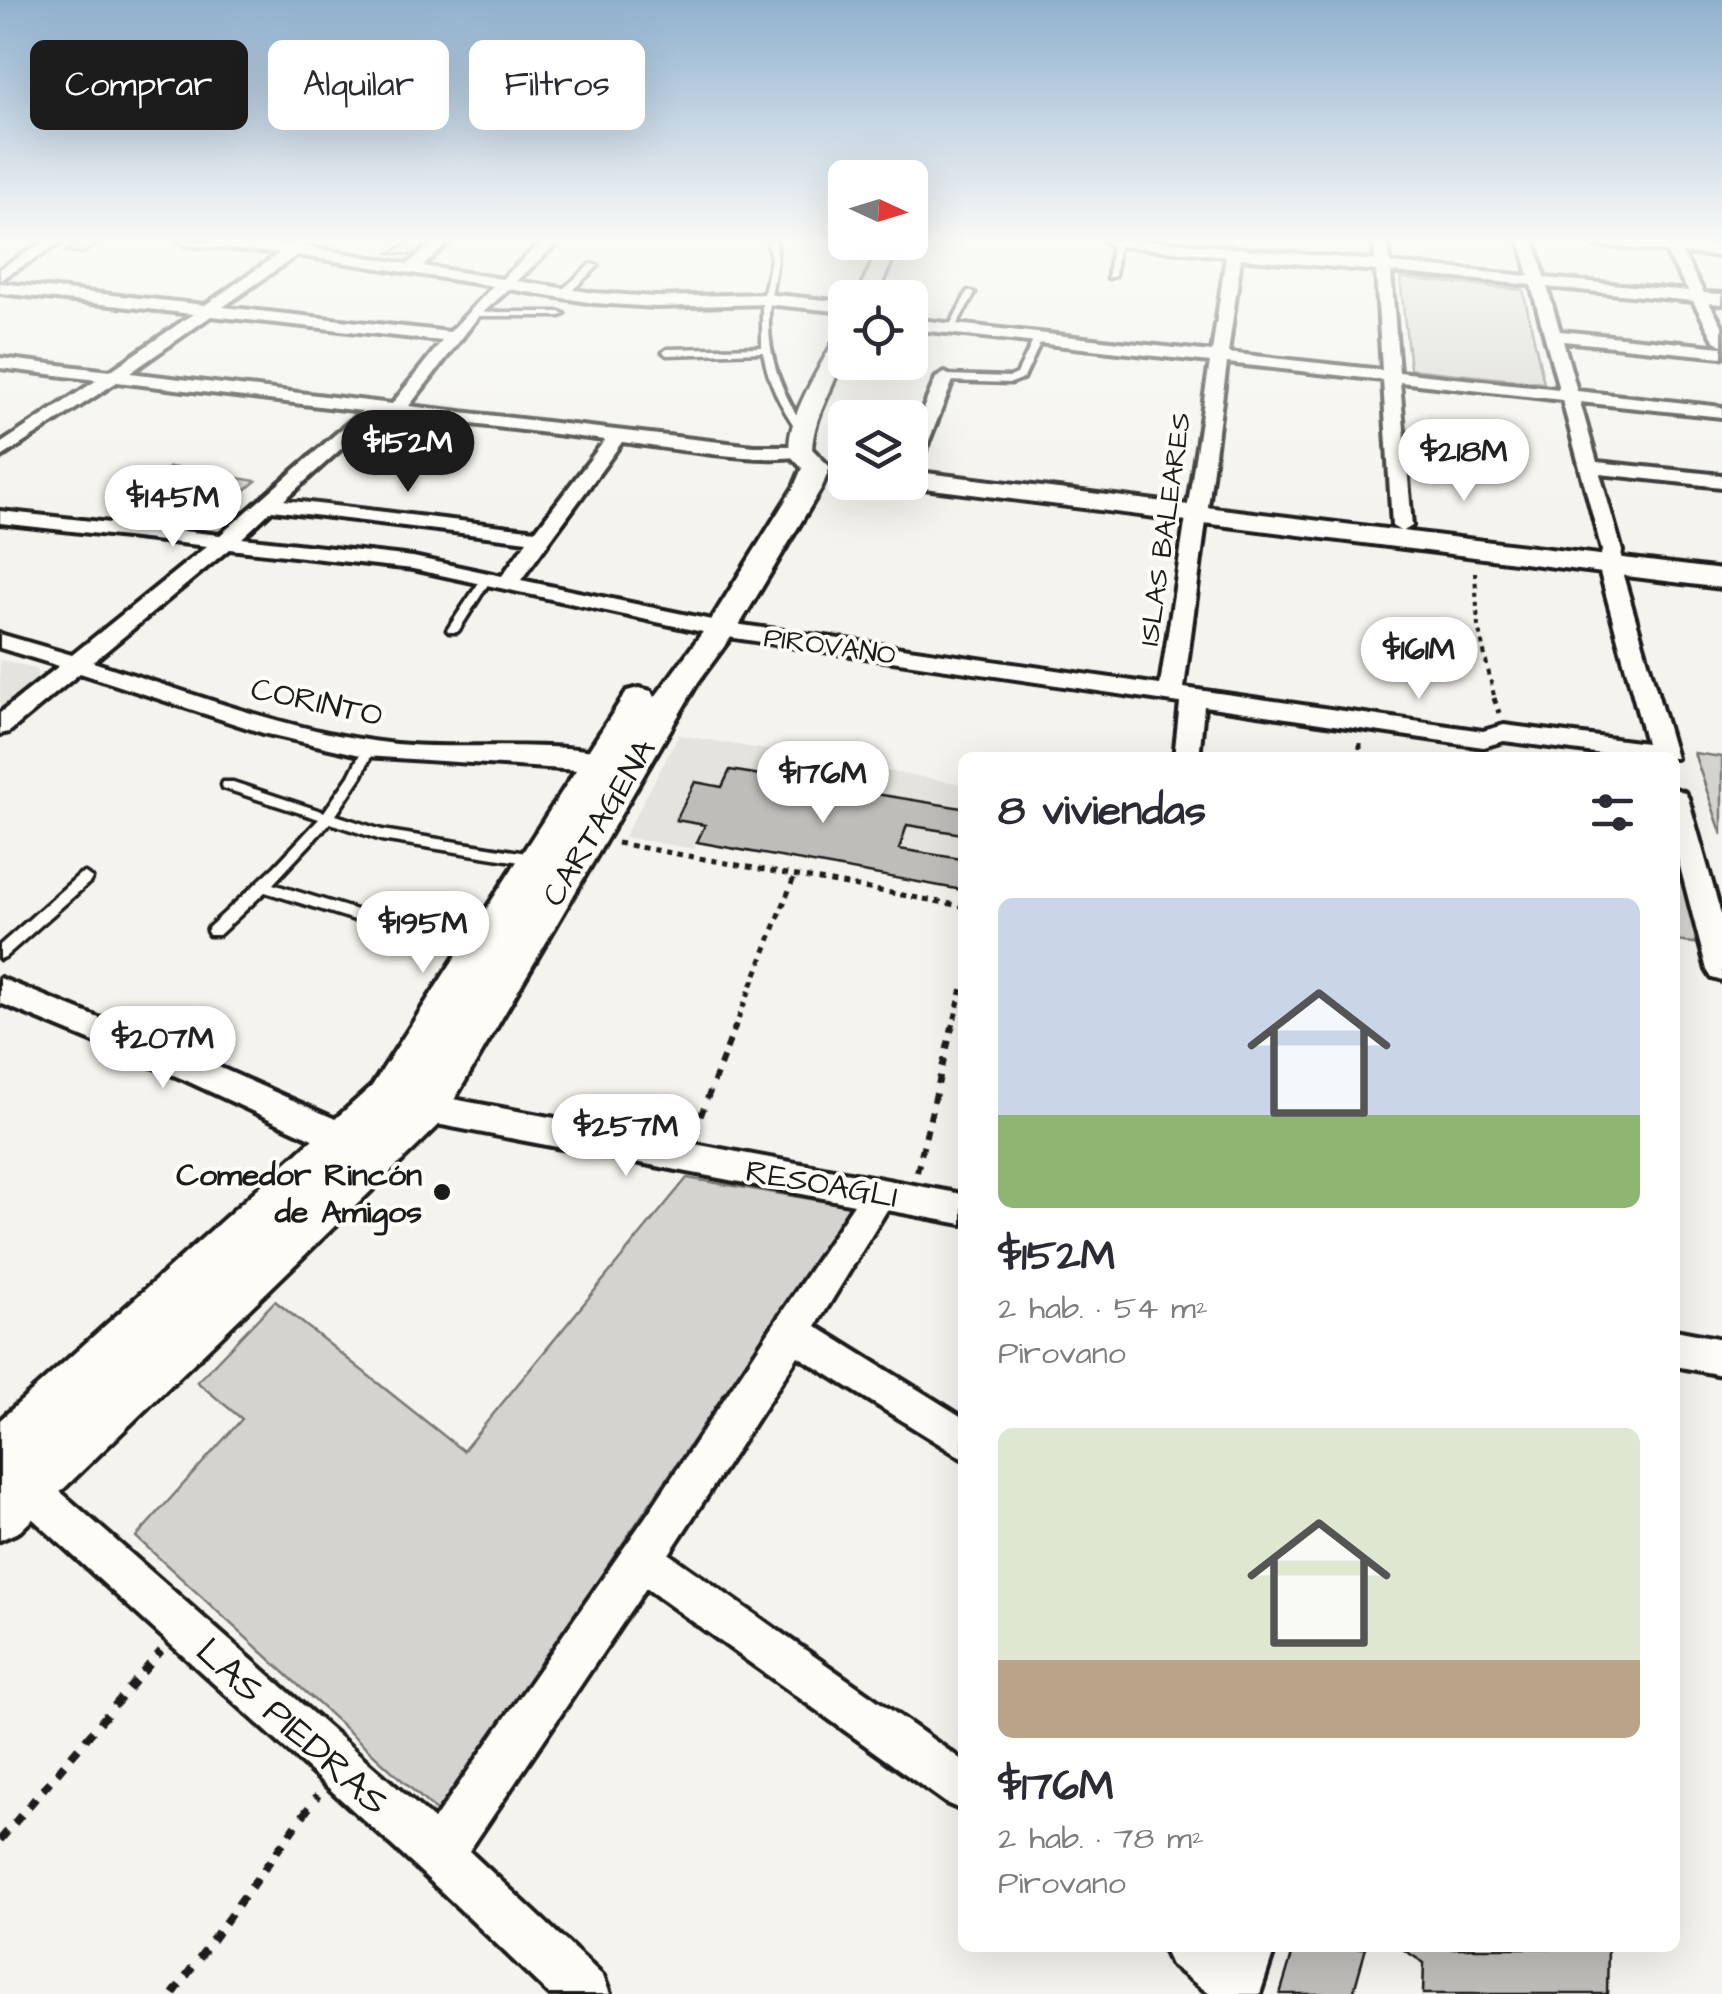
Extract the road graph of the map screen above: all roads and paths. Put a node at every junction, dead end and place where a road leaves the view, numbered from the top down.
1 (173, 334) edge
2 (434, 334) edge
3 (765, 334) edge
4 (998, 334) edge
5 (1222, 334) edge
6 (1387, 334) edge
7 (1552, 335) joint
8 (452, 336) joint
9 (1038, 339) junction
10 (765, 349) junction
11 (667, 352) dead end
12 (1722, 352) edge
13 (1219, 358) junction
14 (0, 363) edge
15 (119, 376) junction
16 (1390, 376) junction
17 (945, 378) joint
18 (833, 380) edge
19 (1568, 395) junction
20 (387, 409) junction
21 (1722, 412) edge
22 (928, 420) edge
23 (618, 436) junction
24 (0, 452) edge
25 (811, 456) edge
26 (928, 467) edge
27 (1592, 467) junction
28 (928, 481) edge
29 (1722, 481) edge
30 (269, 504) junction
31 (1197, 507) junction
32 (0, 517) edge
33 (1402, 526) junction
34 (542, 536) junction
35 (226, 540) junction
36 (1476, 550) junction
37 (1611, 558) junction
38 (1722, 564) edge
39 (1722, 579) edge
40 (497, 580) junction
41 (708, 625) junction
42 (453, 630) dead end
43 (0, 641) edge
44 (75, 662) junction
45 (1182, 695) junction
46 (0, 726) edge
47 (1504, 732) junction
48 (368, 749) junction
49 (1186, 752) edge
50 (1636, 752) edge
51 (1662, 752) edge
52 (616, 764) junction
53 (228, 785) dead end
54 (1680, 815) edge
55 (328, 818) junction
56 (589, 838) junction
57 (1691, 853) junction
58 (1722, 858) edge
59 (539, 860) junction
60 (795, 875) junction
61 (86, 878) dead end
62 (262, 886) junction
63 (958, 905) edge
64 (364, 918) dead end
65 (214, 930) dead end
66 (0, 953) edge
67 (1722, 970) edge
68 (0, 990) edge
69 (958, 1000) edge
70 (406, 1104) junction
71 (348, 1140) junction
72 (684, 1158) junction
73 (895, 1196) junction
74 (958, 1208) edge
75 (793, 1332) junction
76 (1680, 1349) edge
77 (1722, 1357) edge
78 (958, 1436) edge
79 (6, 1478) edge
80 (642, 1560) junction
81 (182, 1626) junction
82 (337, 1768) junction
83 (958, 1784) edge
84 (0, 1840) edge
85 (438, 1855) junction
86 (1196, 1952) edge
87 (1241, 1975) edge
88 (173, 1994) edge
89 (585, 1994) edge

1 - 15 street
2 - 8 street
3 - 10 lane
4 - 9 street
5 - 13 street, ISLAS BALEARES
6 - 16 street
7 - 12 street
7 - 19 street
8 - 20 street
9 - 13 street
9 - 17 lane
10 - 11 lane
10 - 25 lane
13 - 16 street
13 - 31 street, ISLAS BALEARES
14 - 15 street
15 - 20 street
15 - 24 street
16 - 19 street
16 - 33 street
17 - 22 street
18 - 25 street, CARTAGENA
19 - 21 street
19 - 27 street
20 - 23 street
20 - 30 street
23 - 25 street
23 - 34 street
25 - 41 main road, CARTAGENA
26 - 31 main road
27 - 29 street
27 - 37 street
28 - 31 main road
30 - 34 street
30 - 35 street
31 - 33 main road
31 - 36 main road
31 - 45 street, ISLAS BALEARES
32 - 35 street, PIROVANO
33 - 37 main road
34 - 40 street
35 - 40 street, PIROVANO
35 - 44 street
36 - 37 main road
36 - 47 path
37 - 38 main road
37 - 39 main road
37 - 51 street
40 - 41 street, PIROVANO
40 - 42 lane
41 - 45 street, PIROVANO
41 - 52 main road, CARTAGENA
43 - 44 street, CORINTO
44 - 46 street
44 - 48 street, CORINTO
45 - 47 street, PIROVANO
45 - 49 street, ISLAS BALEARES
47 - 50 street, PIROVANO
48 - 52 street, CORINTO
48 - 55 lane
52 - 56 main road, CARTAGENA
52 - 59 main road, CARTAGENA
53 - 55 lane
54 - 57 street
55 - 59 lane
55 - 62 lane
56 - 60 path
56 - 70 main road, CARTAGENA
57 - 58 street
57 - 67 street
59 - 70 main road, CARTAGENA
60 - 63 path
60 - 72 path
61 - 66 lane
62 - 64 lane
62 - 65 lane
68 - 71 street
69 - 73 path
70 - 71 main road, CARTAGENA
70 - 72 street, RESOAGLI
70 - 79 main road, CARTAGENA
71 - 79 main road, CARTAGENA
72 - 73 street, RESOAGLI
73 - 74 street, RESOAGLI
73 - 75 street
75 - 78 street
75 - 80 street
76 - 77 street
79 - 81 street, LAS PIEDRAS
80 - 83 street
80 - 85 street
81 - 82 street, LAS PIEDRAS
81 - 84 path
82 - 85 street, LAS PIEDRAS
82 - 88 path
85 - 89 street, LAS PIEDRAS
86 - 87 street

